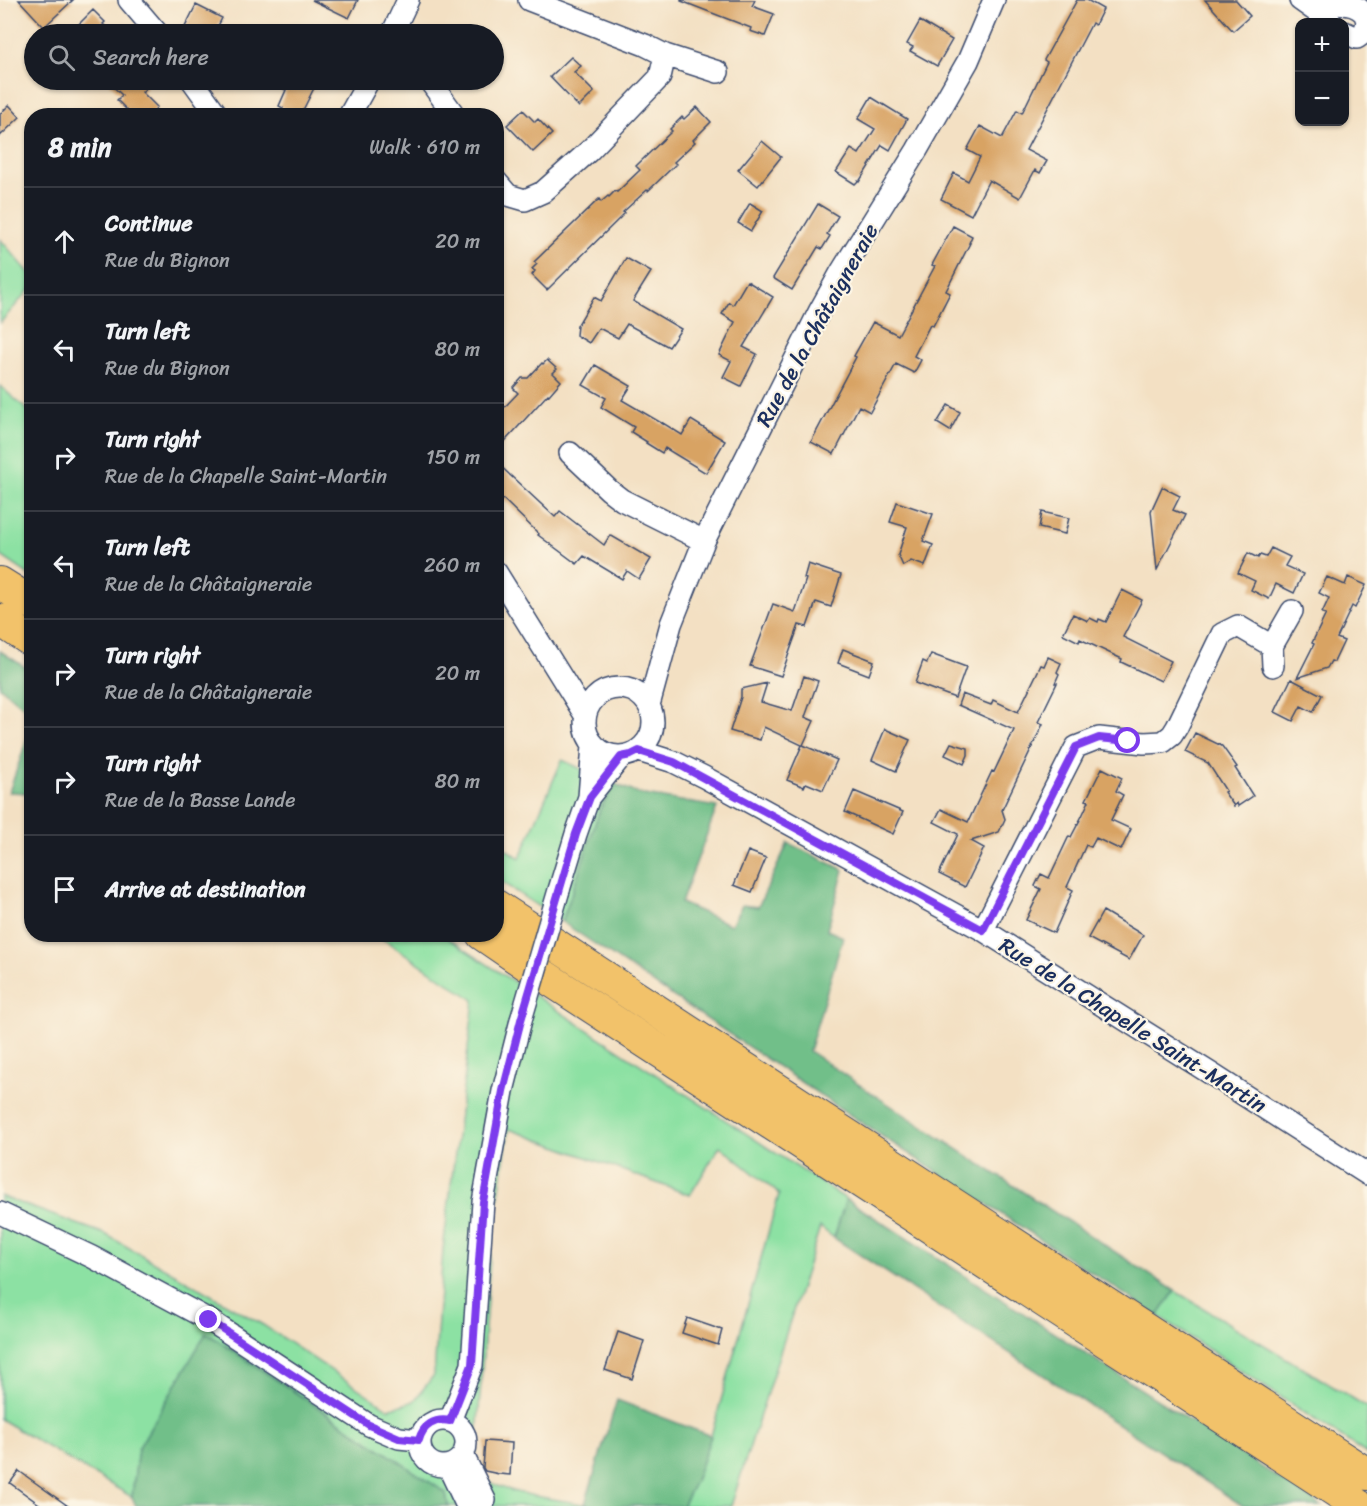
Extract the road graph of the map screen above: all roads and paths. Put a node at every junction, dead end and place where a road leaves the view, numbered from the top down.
1 (129, 0) edge
2 (408, 0) edge
3 (529, 0) edge
4 (994, 0) edge
5 (1315, 11) edge
6 (1367, 22) edge
7 (149, 24) edge
8 (397, 24) edge
9 (1349, 34) edge
10 (665, 55) junction
11 (718, 72) dead end
12 (199, 90) edge
13 (363, 90) edge
14 (436, 90) edge
15 (212, 108) edge
16 (353, 108) edge
17 (449, 108) edge
18 (504, 190) edge
19 (570, 453) dead end
20 (704, 541) junction
21 (0, 583) edge
22 (504, 585) edge
23 (24, 598) edge
24 (1292, 611) dead end
25 (0, 620) edge
26 (24, 636) edge
27 (661, 660) junction
28 (555, 665) junction
29 (628, 689) junction
30 (606, 690) junction
31 (649, 705) junction
32 (585, 715) junction
33 (654, 726) junction
34 (593, 745) junction
35 (630, 754) junction
36 (674, 762) junction
37 (590, 797) junction
38 (504, 911) edge
39 (983, 930) junction
40 (494, 942) edge
41 (1367, 1174) edge
42 (0, 1213) edge
43 (450, 1421) junction
44 (419, 1440) junction
45 (456, 1461) junction
46 (1367, 1474) edge
47 (481, 1505) edge
48 (1359, 1506) edge

1 - 7 street
2 - 8 street
3 - 10 street
4 - 20 street, Rue de la Châtaigneraie
5 - 6 street
6 - 9 street
10 - 11 street
10 - 18 street
12 - 15 street
13 - 16 street
14 - 17 street
19 - 20 street
20 - 27 street, Rue de la Châtaigneraie
21 - 23 highway
22 - 28 street
24 - 39 street
25 - 26 highway
27 - 29 street
27 - 31 street, Rue de la Châtaigneraie
28 - 30 street
28 - 32 street
29 - 30 street
29 - 31 street
30 - 32 street
31 - 33 street
32 - 34 street
33 - 35 street
33 - 36 street
34 - 35 street
34 - 37 street
35 - 36 street, Rue de la Chapelle Saint-Martin
35 - 37 street
36 - 39 street, Rue de la Chapelle Saint-Martin
37 - 43 street, bridge
38 - 46 highway
39 - 41 street, Rue de la Chapelle Saint-Martin
40 - 48 highway
42 - 44 street
43 - 44 street
43 - 45 street
44 - 45 street
45 - 47 street

